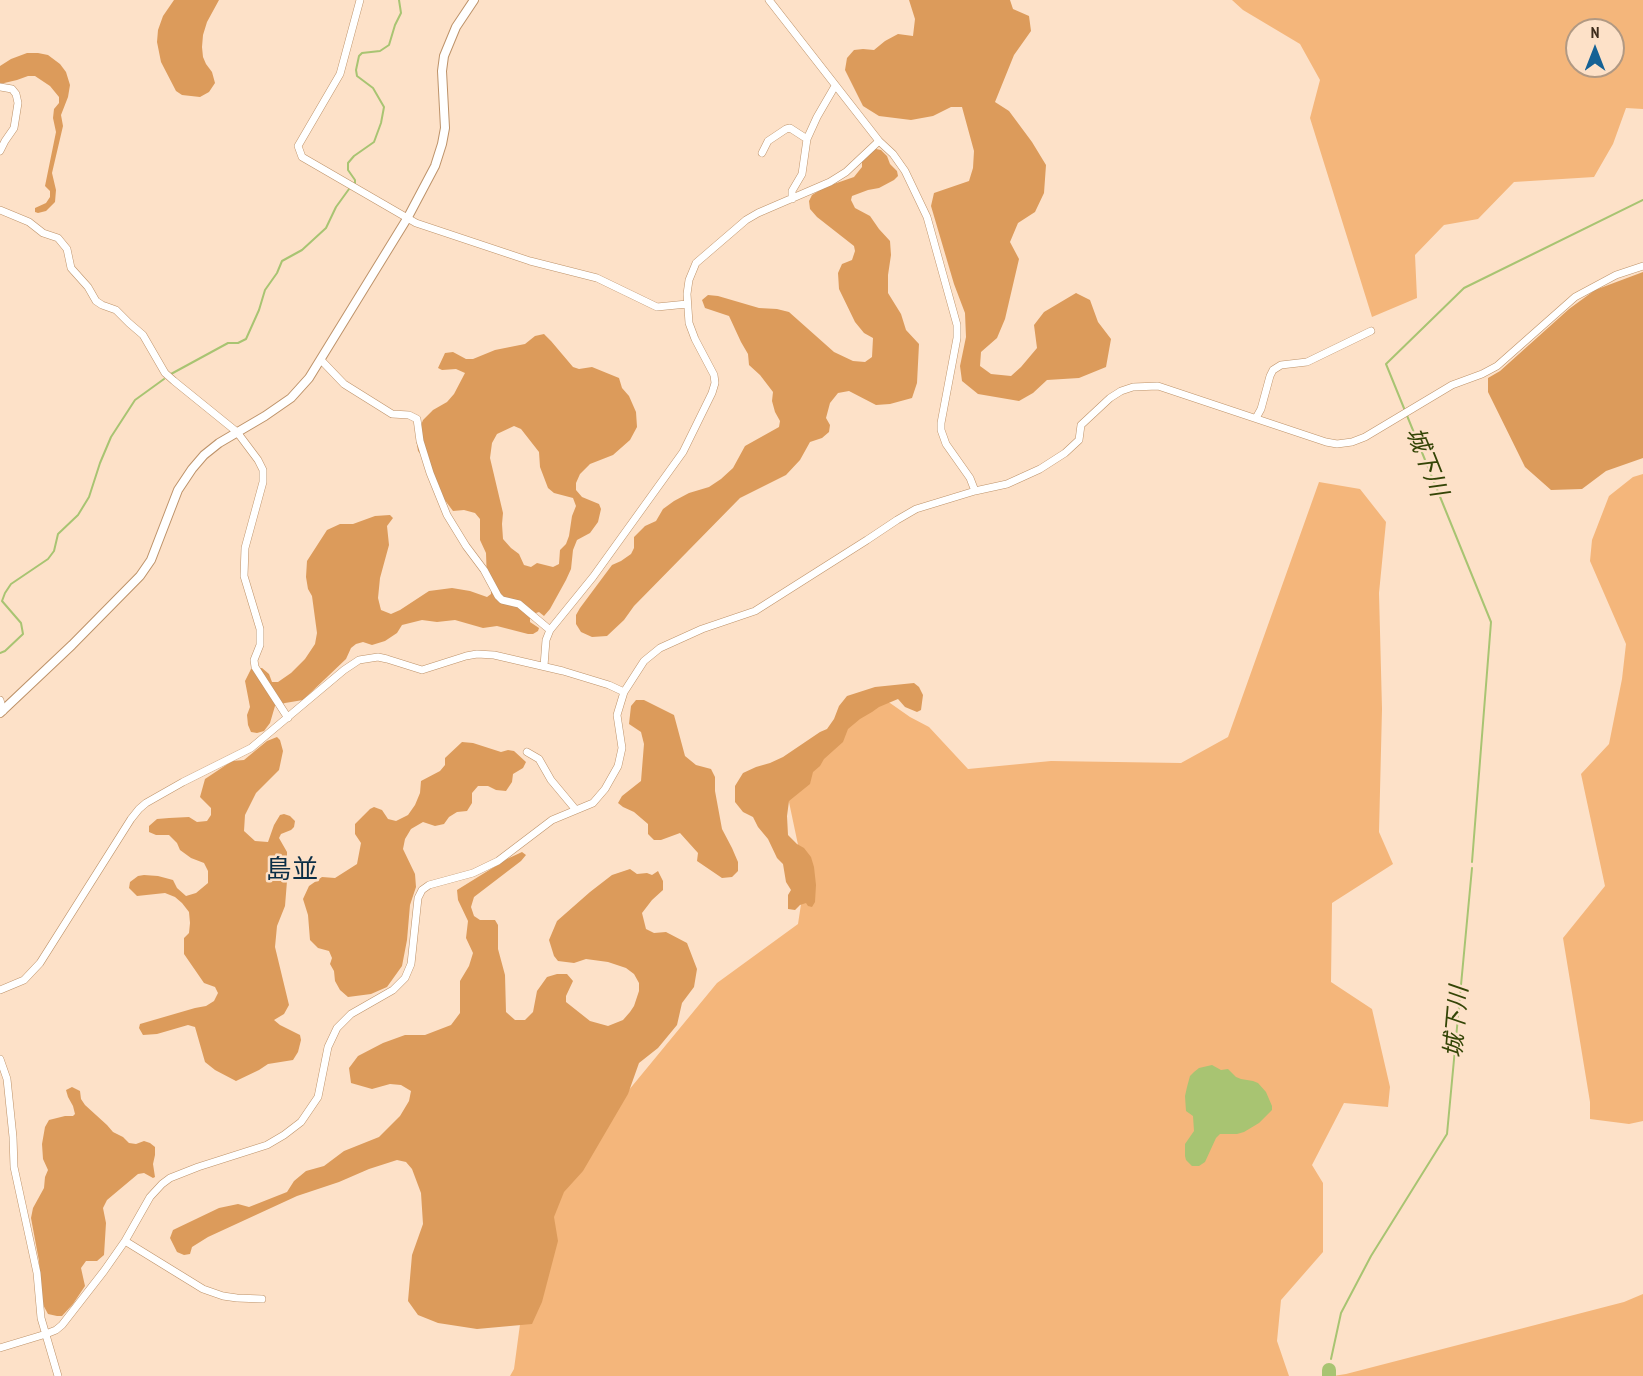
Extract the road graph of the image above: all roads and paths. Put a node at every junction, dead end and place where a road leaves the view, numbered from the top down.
1 (360, 0) edge
2 (474, 0) edge
3 (769, 0) edge
4 (835, 86) junction
5 (0, 87) edge
6 (807, 140) junction
7 (879, 141) junction
8 (0, 151) edge
9 (762, 153) dead end
10 (792, 199) junction
11 (0, 210) edge
12 (408, 217) junction
13 (1643, 266) edge
14 (687, 304) junction
15 (1371, 331) dead end
16 (321, 360) junction
17 (1256, 418) junction
18 (237, 432) junction
19 (975, 490) junction
20 (550, 630) junction
21 (544, 666) junction
22 (624, 692) junction
23 (0, 700) edge
24 (1, 712) edge
25 (288, 718) junction
26 (527, 752) dead end
27 (576, 810) junction
28 (0, 990) edge
29 (0, 1059) edge
30 (125, 1241) junction
31 (262, 1299) dead end
32 (46, 1334) junction
33 (0, 1348) edge
34 (56, 1375) edge

1 - 12 street
2 - 12 street
3 - 4 street
4 - 6 street
4 - 7 street
5 - 8 street
6 - 9 street
6 - 10 street
7 - 10 street
7 - 19 street
10 - 14 street
11 - 18 street
12 - 14 street
12 - 16 street
13 - 17 street
14 - 20 street
15 - 17 street
16 - 18 street
16 - 20 street
17 - 19 street
18 - 24 street
18 - 25 street
19 - 22 street
20 - 21 street
21 - 22 street
21 - 25 street
22 - 27 street
23 - 24 street
25 - 28 street
26 - 27 street
27 - 30 street
29 - 32 street
30 - 31 street
30 - 32 street
32 - 33 street
32 - 34 street

